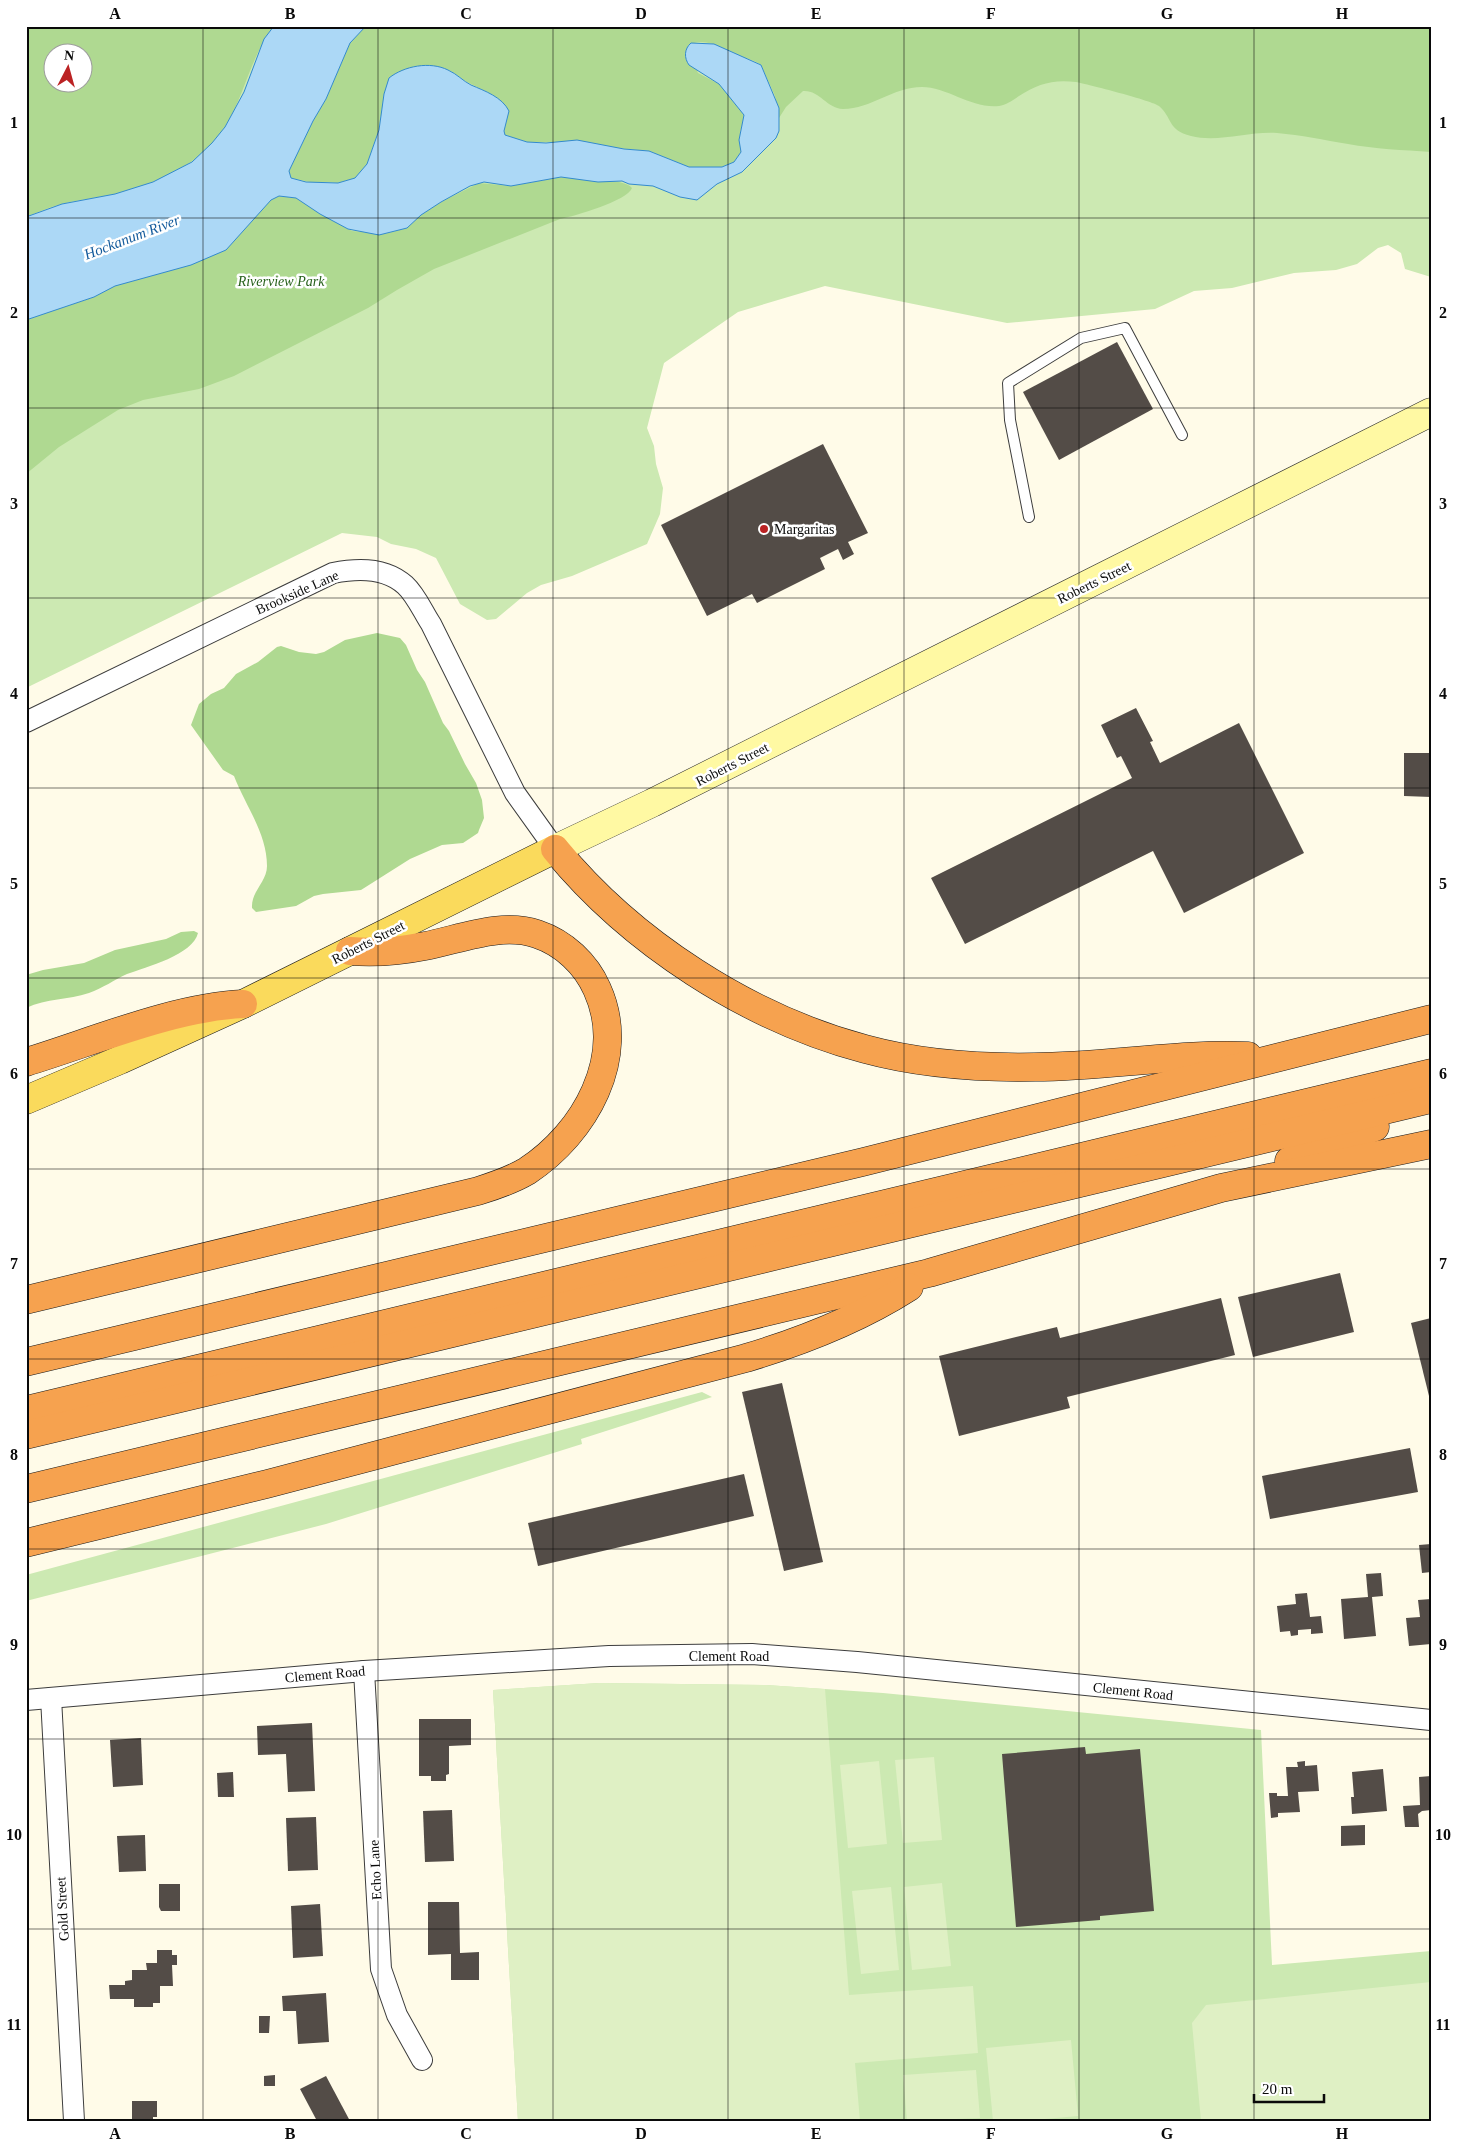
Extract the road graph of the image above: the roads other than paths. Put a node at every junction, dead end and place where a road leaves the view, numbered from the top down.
1 (1431, 412) edge
2 (1182, 435) dead end
3 (1029, 517) dead end
4 (26, 722) edge
5 (555, 849) junction
6 (350, 951) junction
7 (243, 1004) junction
8 (1431, 1019) edge
9 (1280, 1057) junction
10 (26, 1062) edge
11 (1431, 1074) edge
12 (26, 1100) edge
13 (1431, 1100) edge
14 (1431, 1144) edge
15 (1221, 1188) junction
16 (929, 1273) junction
17 (26, 1300) edge
18 (26, 1362) edge
19 (26, 1410) edge
20 (26, 1435) edge
21 (26, 1489) edge
22 (26, 1543) edge
23 (364, 1671) junction
24 (51, 1698) junction
25 (26, 1700) edge
26 (1431, 1720) edge
27 (422, 2060) dead end
28 (74, 2121) edge

1 - 5 main road, Roberts Street
2 - 3 lane
4 - 5 street, Brookside Lane
5 - 6 main road, Roberts Street
5 - 9 highway
6 - 7 main road, Roberts Street
6 - 17 highway
7 - 10 highway
7 - 12 main road, Roberts Street
8 - 9 highway
9 - 18 highway
11 - 19 highway
13 - 15 highway
13 - 20 highway
14 - 15 highway
15 - 16 highway
16 - 21 highway
16 - 22 highway
23 - 24 street, Clement Road
23 - 26 street, Clement Road
23 - 27 street, Echo Lane
24 - 25 street, Clement Road
24 - 28 street, Gold Street

